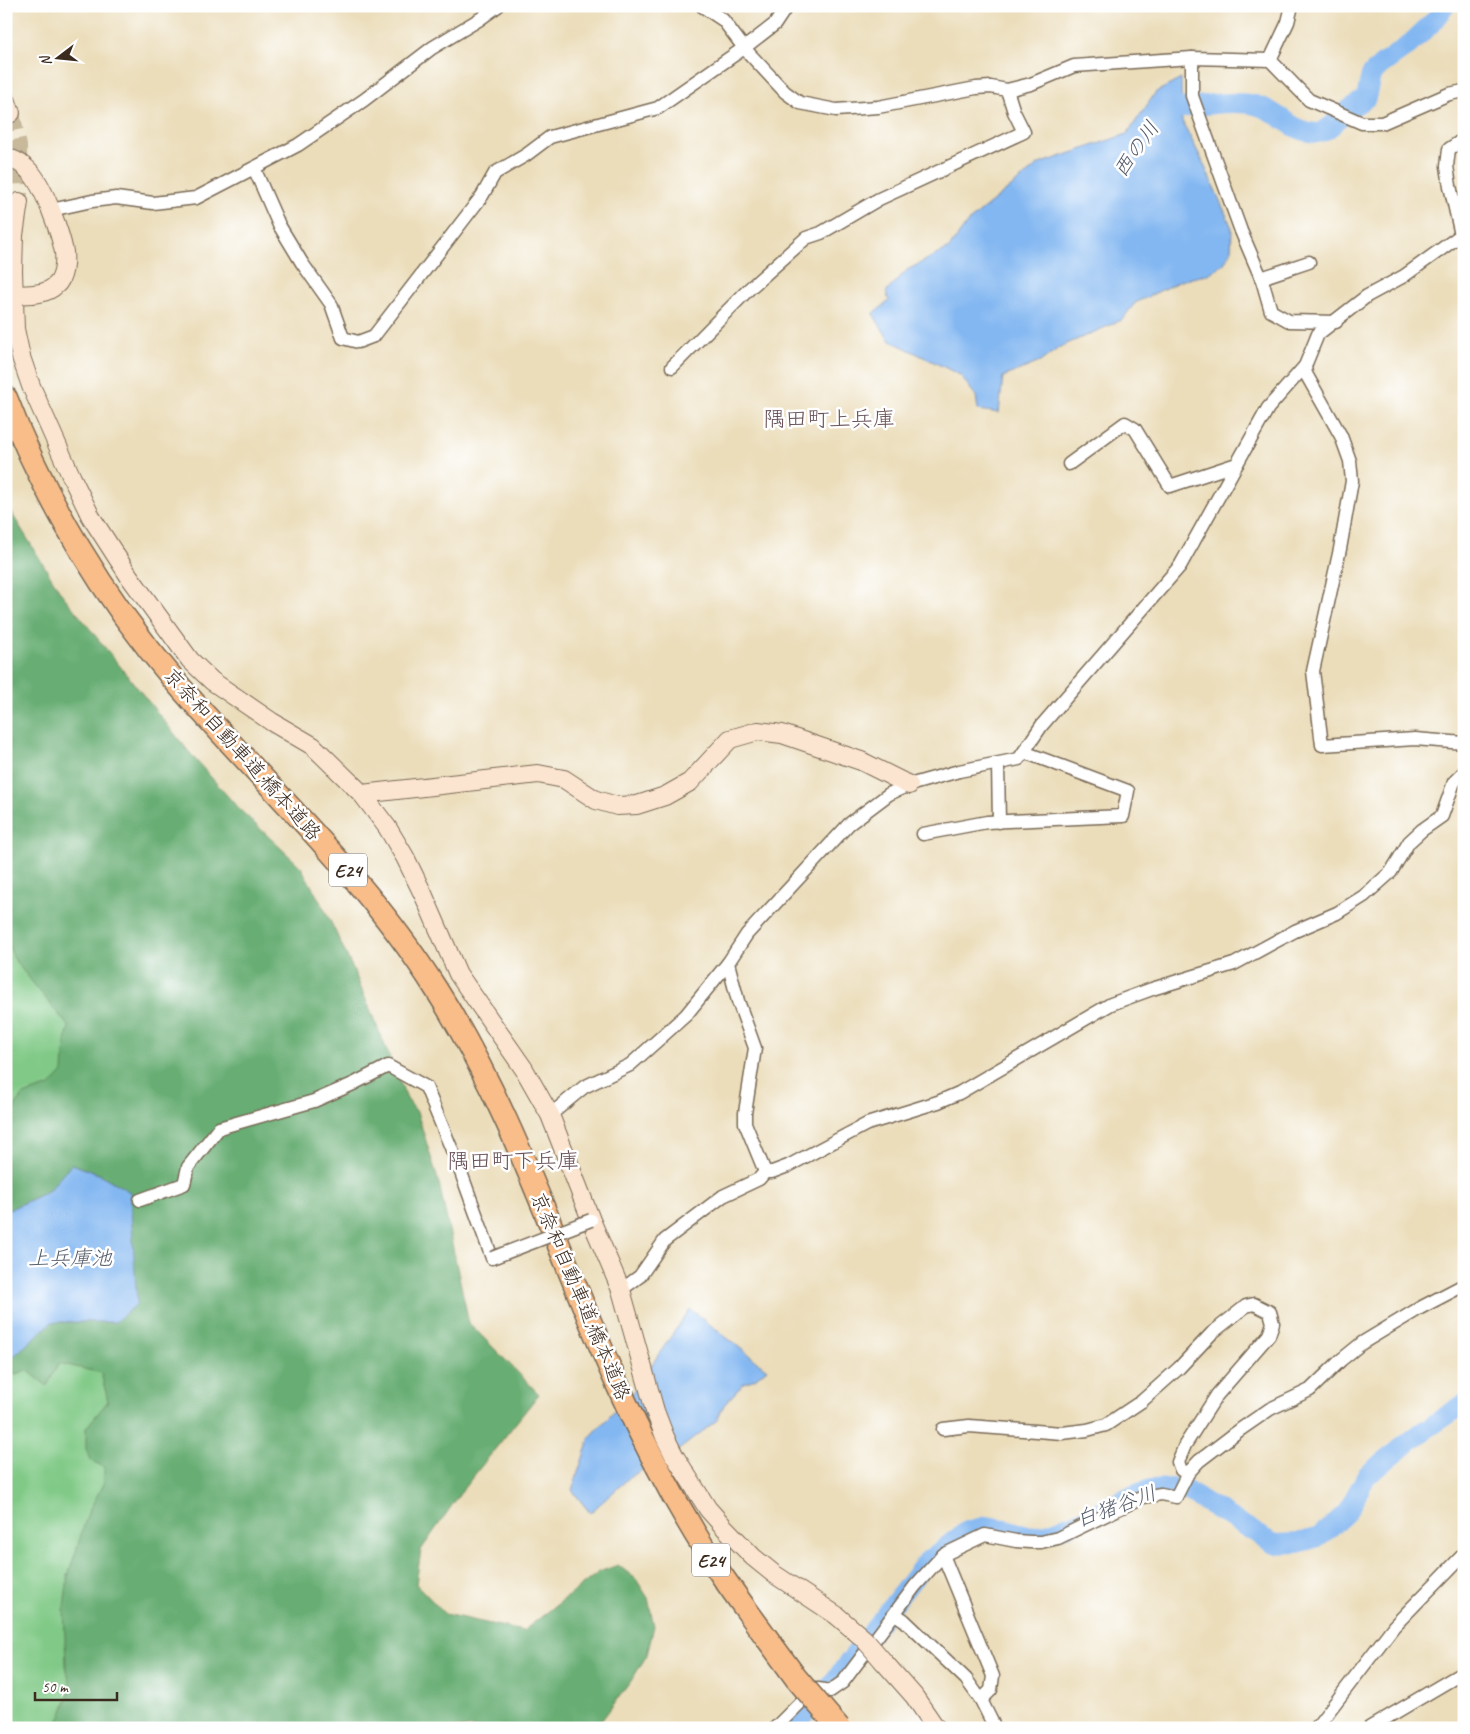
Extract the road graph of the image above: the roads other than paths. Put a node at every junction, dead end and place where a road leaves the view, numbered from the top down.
1 (498, 6) edge
2 (702, 6) edge
3 (787, 6) edge
4 (1292, 6) edge
5 (744, 48) junction
6 (1192, 58) junction
7 (1270, 60) junction
8 (1008, 90) junction
9 (1464, 91) edge
10 (1464, 140) edge
11 (6, 158) edge
12 (254, 168) junction
13 (19, 202) tunnel mouth
14 (51, 210) junction
15 (1309, 262) dead end
16 (1261, 278) junction
17 (12, 295) junction
18 (1336, 322) junction
19 (1305, 366) junction
20 (672, 367) dead end
21 (6, 398) edge
22 (1069, 464) dead end
23 (1237, 464) junction
24 (1464, 743) edge
25 (1024, 752) junction
26 (998, 764) junction
27 (1464, 772) edge
28 (909, 785) junction
29 (362, 794) junction
30 (1000, 822) junction
31 (923, 834) dead end
32 (728, 963) junction
33 (550, 1115) junction
34 (765, 1172) junction
35 (140, 1200) dead end
36 (591, 1220) junction
37 (1464, 1285) edge
38 (621, 1290) junction
39 (943, 1429) dead end
40 (1188, 1473) junction
41 (1464, 1554) edge
42 (943, 1555) junction
43 (895, 1614) junction
44 (1464, 1672) edge
45 (981, 1700) junction
46 (775, 1728) edge
47 (839, 1728) edge
48 (936, 1728) edge
49 (995, 1728) edge
50 (1316, 1728) edge
51 (1369, 1728) edge

1 - 12 street
2 - 5 street
3 - 5 street
4 - 7 street
5 - 8 street
5 - 12 street
6 - 7 street
6 - 8 street
6 - 16 street
7 - 9 street
8 - 20 street
10 - 18 street
11 - 14 street
12 - 14 street
13 - 17 street
14 - 17 street
15 - 16 street
16 - 18 street
17 - 29 street
18 - 19 street
19 - 23 street
19 - 24 street
21 - 47 highway, 京奈和自動車道;橋本道路 / E24, bridge
22 - 23 street
23 - 25 street
25 - 26 street
25 - 30 street
26 - 28 street
26 - 30 street
27 - 34 street
28 - 29 street
28 - 32 street
29 - 33 street
30 - 31 street
32 - 33 street
32 - 34 street
33 - 36 street
34 - 38 street
35 - 36 street, bridge
36 - 38 street
37 - 40 street
38 - 48 street, bridge
39 - 40 street
40 - 42 street
41 - 50 street
42 - 43 street
42 - 45 street
43 - 45 street
43 - 46 street
44 - 51 street
45 - 49 street

